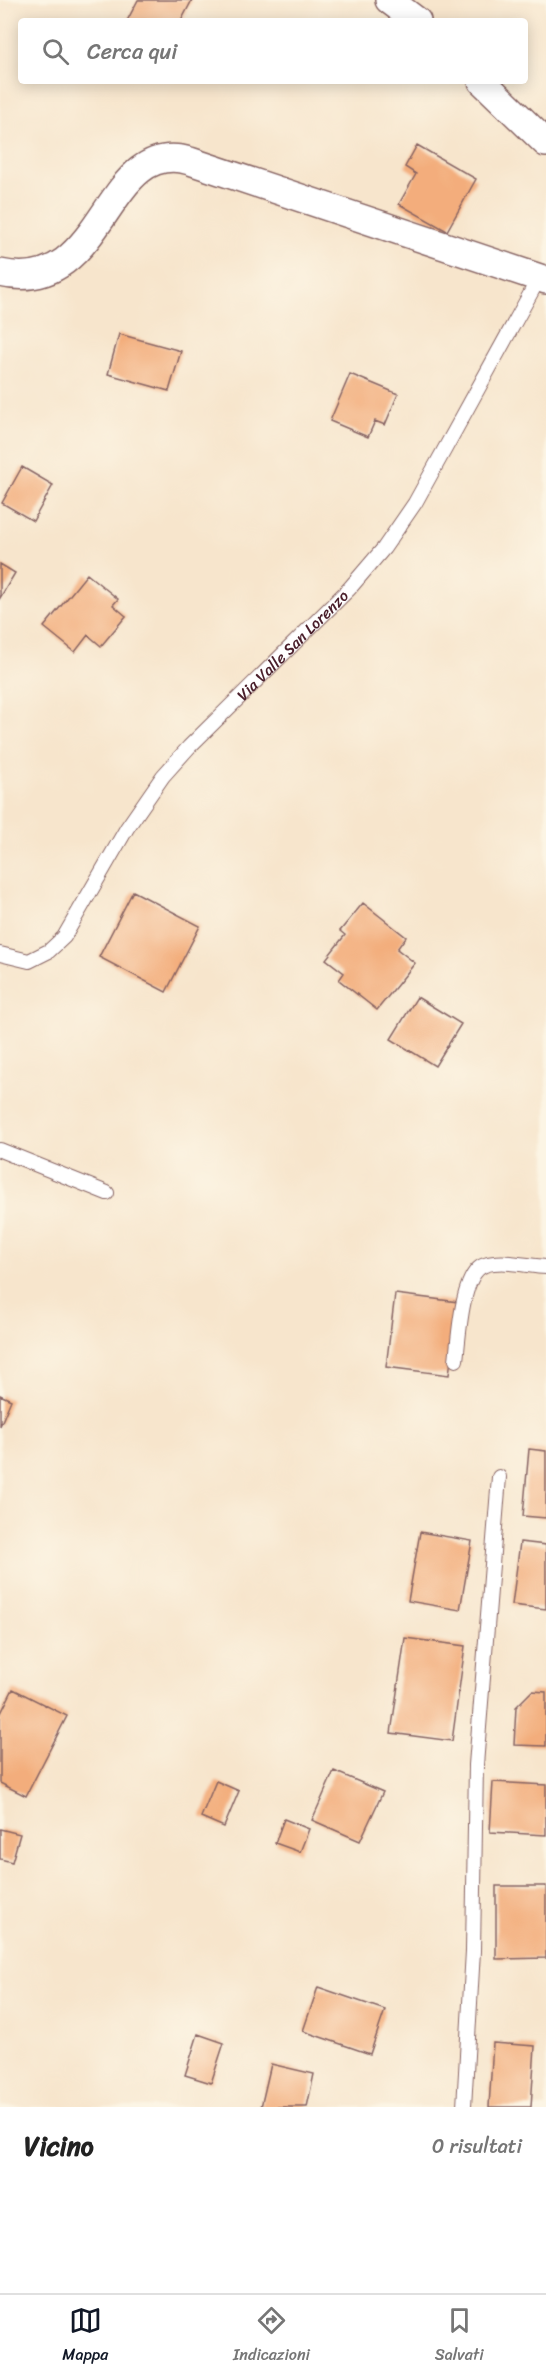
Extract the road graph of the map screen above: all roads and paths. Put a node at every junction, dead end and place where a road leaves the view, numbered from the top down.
1 (389, 0) edge
2 (413, 18) edge
3 (485, 84) edge
4 (546, 143) edge
5 (0, 273) edge
6 (543, 279) edge
7 (0, 954) edge
8 (0, 1150) edge
9 (107, 1192) dead end
10 (546, 1267) edge
11 (456, 1360) dead end
12 (499, 1478) dead end
13 (464, 2107) edge

1 - 2 street
3 - 4 street
5 - 6 street, Via Valle San Lorenzo
6 - 7 lane, Via Valle San Lorenzo
8 - 9 lane
10 - 11 lane
12 - 13 lane

